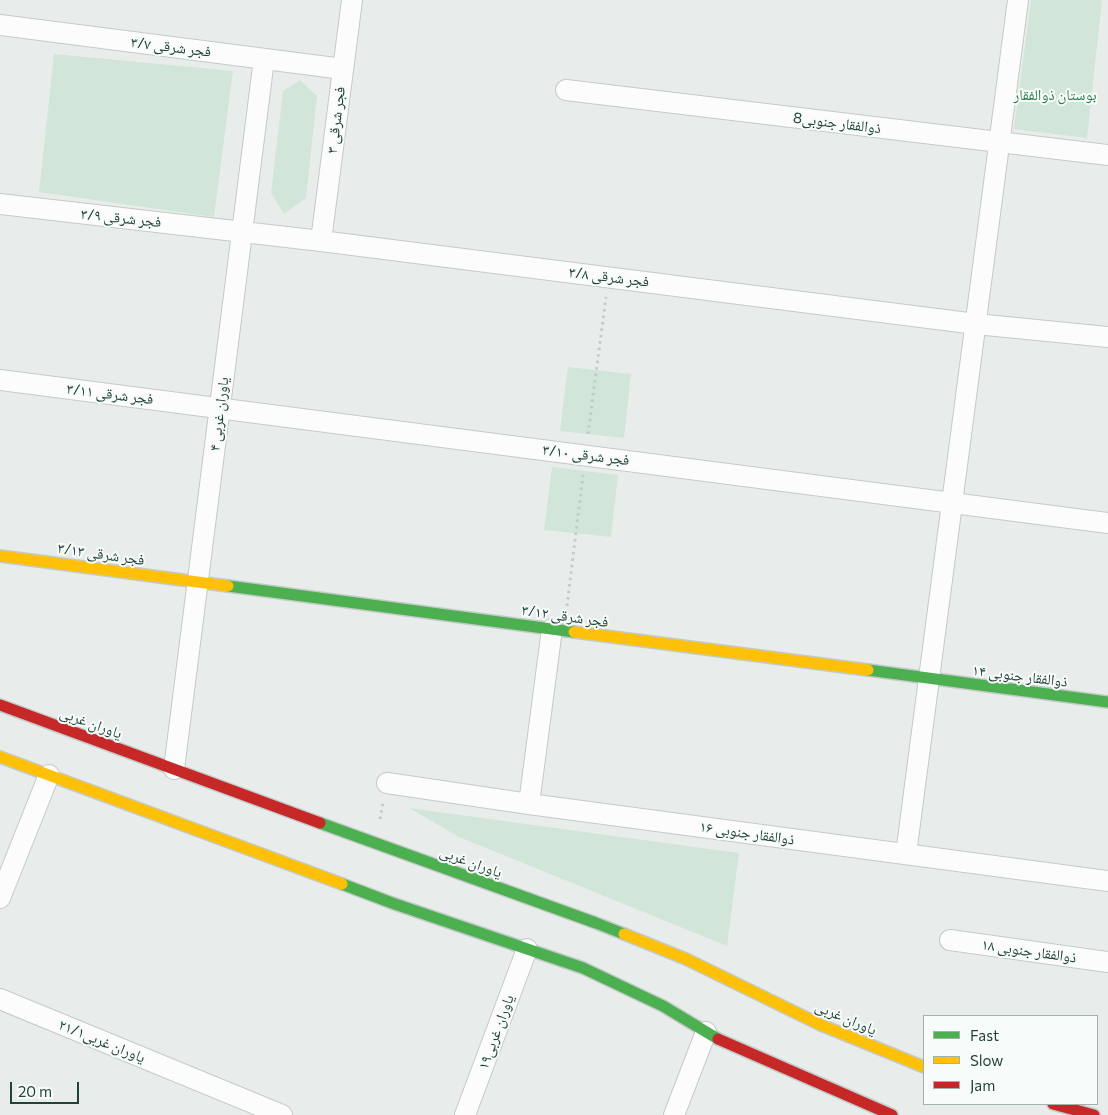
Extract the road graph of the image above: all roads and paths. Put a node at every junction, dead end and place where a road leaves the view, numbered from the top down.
1 (352, 0) edge
2 (1018, 0) edge
3 (0, 25) edge
4 (264, 59) junction
5 (343, 69) junction
6 (566, 90) dead end
7 (1000, 142) junction
8 (1108, 155) edge
9 (0, 204) edge
10 (243, 232) junction
11 (321, 241) junction
12 (608, 277) junction
13 (976, 324) junction
14 (1108, 337) edge
15 (0, 380) edge
16 (220, 408) junction
17 (585, 455) junction
18 (952, 502) junction
19 (1108, 522) edge
20 (0, 556) edge
21 (198, 582) junction
22 (558, 630) junction
23 (929, 680) junction
24 (1108, 702) edge
25 (0, 705) edge
26 (0, 757) edge
27 (174, 770) junction
28 (49, 775) junction
29 (387, 783) joint
30 (529, 804) junction
31 (375, 844) junction
32 (906, 854) junction
33 (1108, 881) edge
34 (0, 898) edge
35 (950, 940) dead end
36 (526, 949) junction
37 (1108, 962) edge
38 (0, 999) edge
39 (706, 1032) junction
40 (923, 1067) edge
41 (1057, 1105) edge
42 (1108, 1110) edge
43 (1088, 1113) edge
44 (282, 1115) edge
45 (465, 1115) edge
46 (674, 1115) edge
47 (892, 1115) edge

1 - 5 street, ۳ فجر شرقی
2 - 7 street
3 - 4 street, ۳/۷ فجر شرقی
4 - 5 street, ۳/۷ فجر شرقی
4 - 10 street, ۴ یاوران غربی
5 - 11 street, ۳ فجر شرقی
6 - 7 street, 8ذوالفقار جنوبی
7 - 8 street, 8ذوالفقار جنوبی
7 - 13 street
9 - 10 street, ۳/۹ فجر شرقی
10 - 11 street, ۳/۸ فجر شرقی
10 - 16 street, ۴ یاوران غربی
11 - 12 street, ۳/۸ فجر شرقی
12 - 13 street, ۳/۸ فجر شرقی
12 - 17 path
13 - 14 street, ۳/۸ فجر شرقی
13 - 18 street
15 - 16 street, ۳/۱۱ فجر شرقی
16 - 17 street, ۳/۱۰ فجر شرقی
16 - 21 street, ۴ یاوران غربی
17 - 18 street, ۳/۱۰ فجر شرقی
17 - 22 path
18 - 19 street, ۳/۱۰ فجر شرقی
18 - 23 street
20 - 21 main road, ۳/۱۳ فجر شرقی
21 - 22 main road, ۳/۱۲ فجر شرقی
21 - 27 street, ۴ یاوران غربی
22 - 23 main road, ۳/۱۲ فجر شرقی
22 - 30 street
23 - 24 main road, ۱۴ ذوالفقار جنوبی
23 - 32 street
25 - 27 main road, یاوران غربی
26 - 28 main road
27 - 31 main road, یاوران غربی
28 - 34 street
28 - 36 main road
29 - 30 street, ۱۶ ذوالفقار جنوبی
29 - 31 path
30 - 32 street, ۱۶ ذوالفقار جنوبی
31 - 40 main road, یاوران غربی
32 - 33 street, ۱۶ ذوالفقار جنوبی
35 - 37 street, ۱۸ ذوالفقار جنوبی
36 - 39 main road
36 - 45 street, یاوران غربی۱۹
38 - 44 street, یاوران غربی۲۱/۱
39 - 46 street
39 - 47 main road
41 - 43 main road
42 - 43 main road

